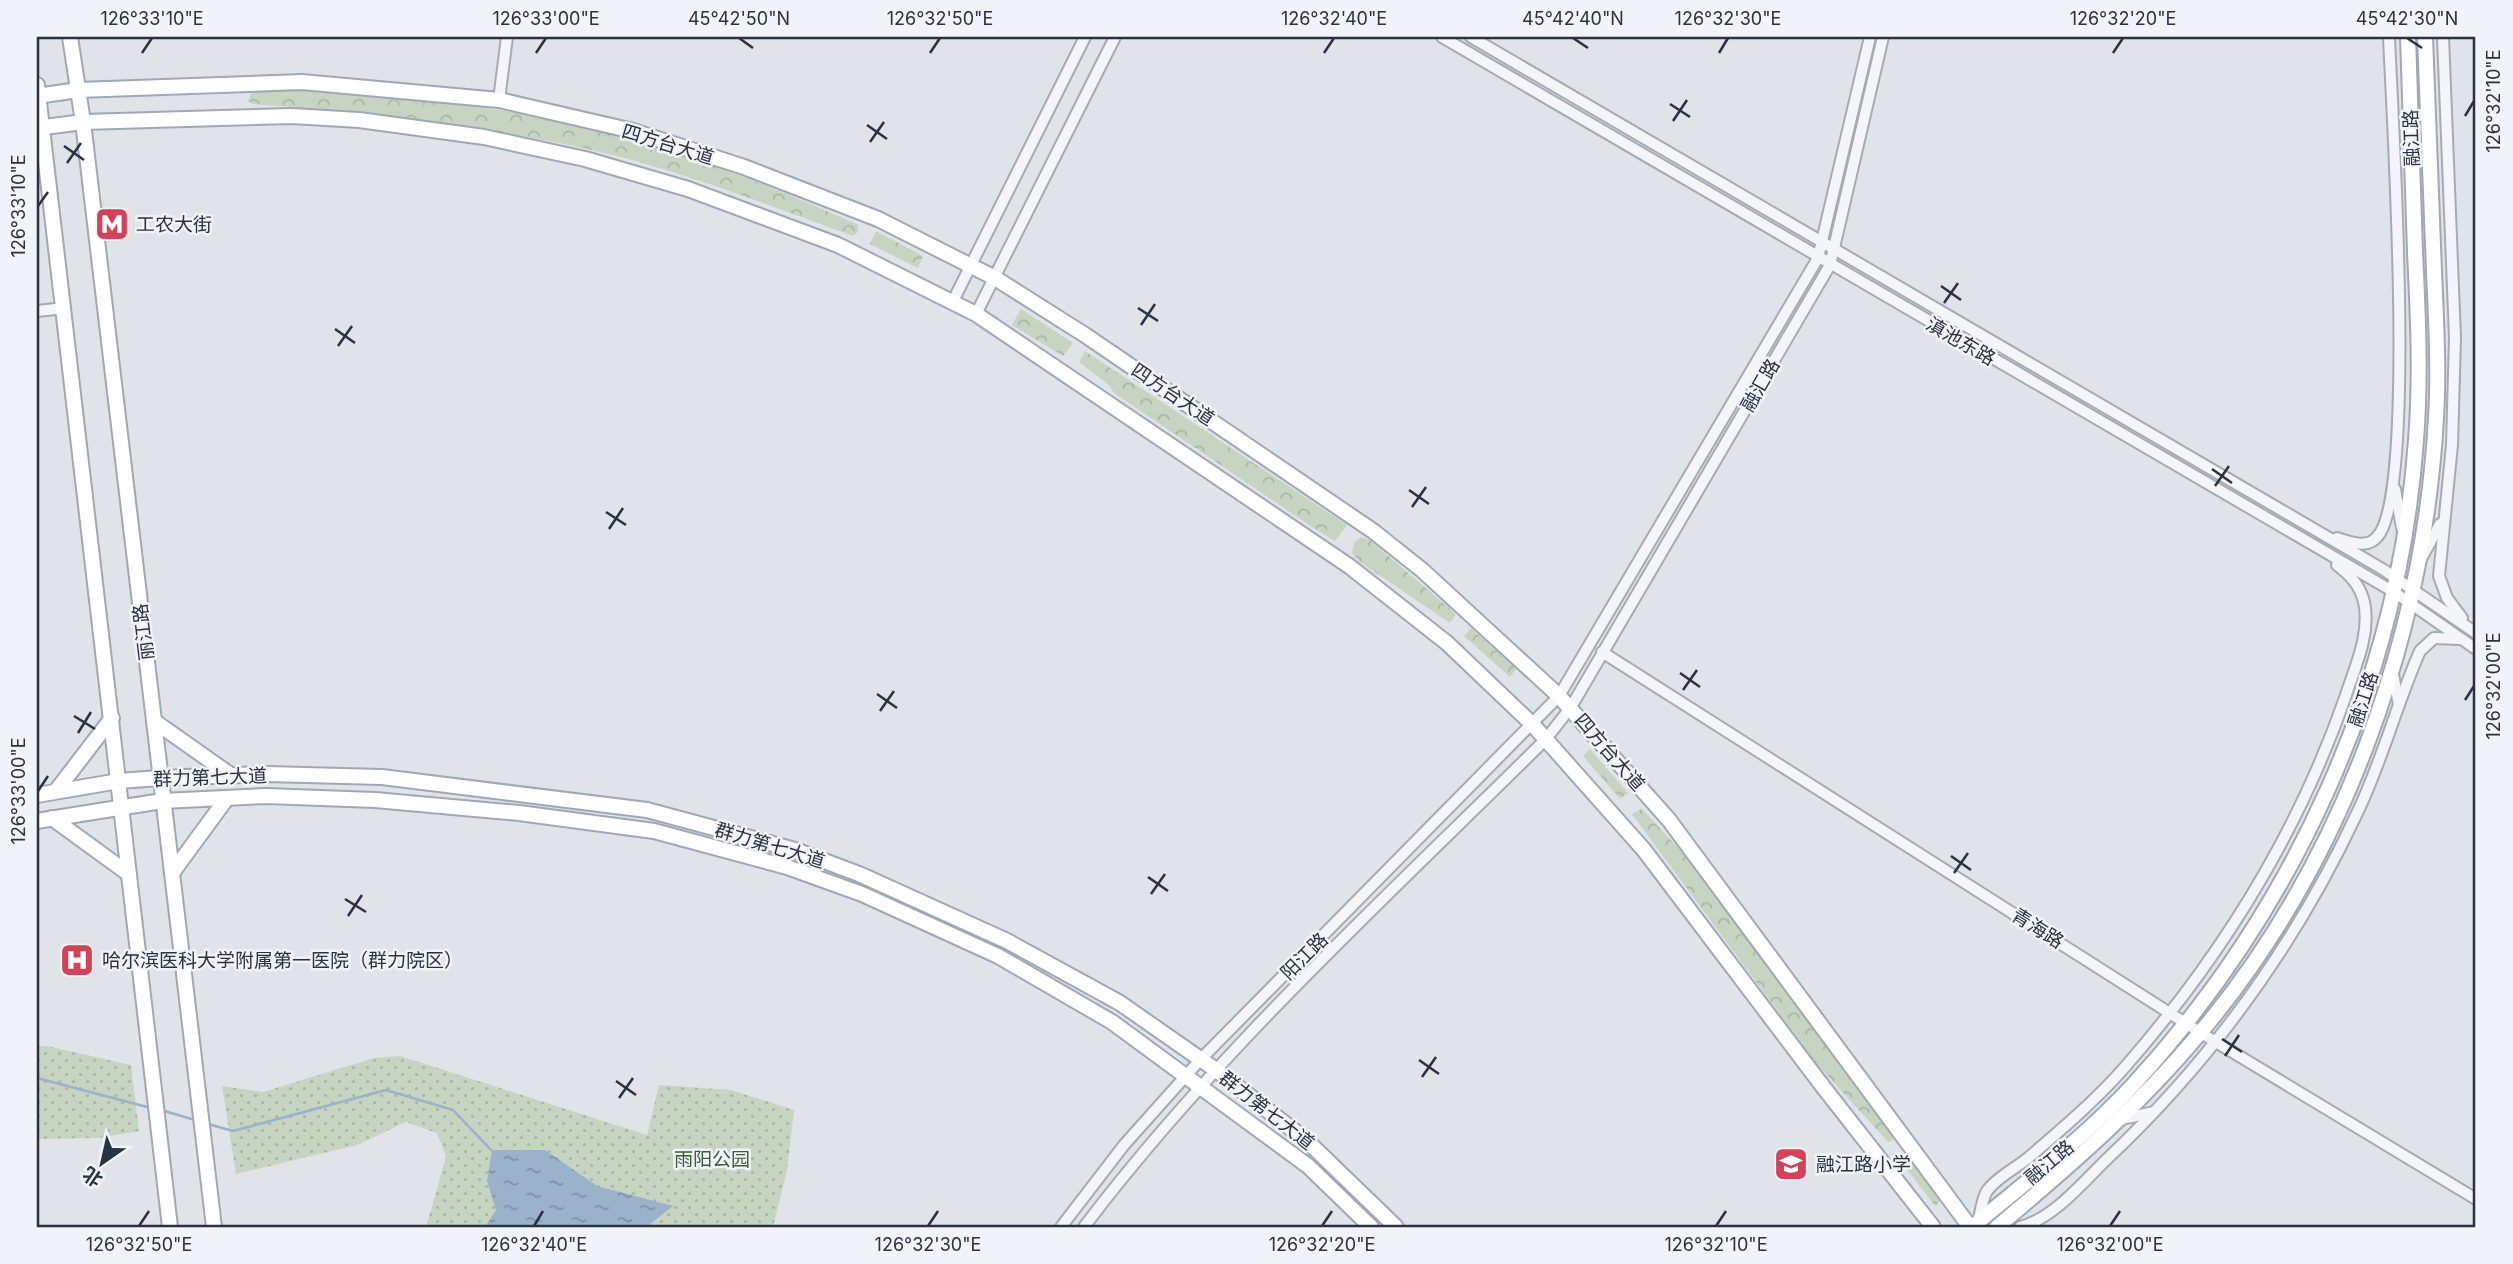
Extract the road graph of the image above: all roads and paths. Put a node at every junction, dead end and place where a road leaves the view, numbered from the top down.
1 (70, 37) edge
2 (508, 37) edge
3 (1085, 37) edge
4 (1115, 37) edge
5 (1442, 37) edge
6 (1471, 37) edge
7 (1870, 37) edge
8 (1883, 37) edge
9 (2389, 37) edge
10 (2408, 37) edge
11 (2425, 37) edge
12 (2443, 37) edge
13 (78, 90) junction
14 (37, 92) edge
15 (499, 100) junction
16 (83, 122) junction
17 (40, 128) edge
18 (1822, 243) junction
19 (1833, 249) junction
20 (1818, 258) junction
21 (971, 264) junction
22 (1830, 265) junction
23 (995, 278) junction
24 (953, 301) junction
25 (65, 307) junction
26 (37, 312) edge
27 (976, 314) junction
28 (2394, 479) junction
29 (2444, 517) junction
30 (2403, 532) junction
31 (2322, 534) junction
32 (2308, 541) junction
33 (2416, 567) junction
34 (2395, 585) junction
35 (2410, 595) junction
36 (2475, 632) edge
37 (2464, 640) junction
38 (2476, 649) edge
39 (1602, 652) junction
40 (2392, 666) junction
41 (1559, 696) junction
42 (1570, 707) junction
43 (2400, 708) junction
44 (112, 718) junction
45 (153, 720) junction
46 (1533, 724) junction
47 (1546, 738) junction
48 (232, 776) junction
49 (160, 778) junction
50 (119, 781) junction
51 (57, 791) junction
52 (37, 795) edge
53 (227, 798) junction
54 (162, 801) junction
55 (121, 807) junction
56 (52, 818) junction
57 (37, 821) edge
58 (172, 873) junction
59 (129, 874) junction
60 (2171, 1012) junction
61 (2188, 1023) junction
62 (2160, 1026) junction
63 (2201, 1032) junction
64 (2216, 1042) junction
65 (1200, 1060) junction
66 (2148, 1067) junction
67 (1216, 1070) junction
68 (1187, 1075) junction
69 (1202, 1086) junction
70 (2154, 1112) junction
71 (2122, 1119) junction
72 (2476, 1199) edge
73 (1973, 1225) edge
74 (170, 1227) edge
75 (214, 1227) edge
76 (1061, 1227) edge
77 (1084, 1227) edge
78 (1371, 1227) edge
79 (1396, 1227) edge
80 (1933, 1227) edge
81 (1997, 1227) edge
82 (2020, 1227) edge

1 - 13 main road, 丽江路
2 - 15 street
3 - 21 street
4 - 23 street
5 - 20 street, 滇池东路
6 - 18 street, 滇池东路
7 - 18 street, 融汇路
8 - 19 street, 融汇路
9 - 28 street
10 - 30 main road, 融江路
11 - 33 main road, 融江路
12 - 29 street
13 - 14 main road
13 - 15 main road, 四方台大道
13 - 16 main road, 丽江路
14 - 17 main road, 丽江路
15 - 21 main road, 四方台大道
16 - 17 main road
16 - 24 main road, 四方台大道
16 - 45 main road, 丽江路
17 - 25 main road, 丽江路
18 - 19 street, 滇池东路
18 - 20 street, 融汇路
19 - 22 street, 融汇路
19 - 31 street, 滇池东路
20 - 22 street, 滇池东路
20 - 41 street, 融汇路
21 - 23 main road, 四方台大道
21 - 24 street
22 - 32 street, 滇池东路
22 - 39 street, 融汇路
23 - 27 street
23 - 41 main road, 四方台大道
24 - 27 main road, 四方台大道
25 - 26 street
25 - 44 main road, 丽江路
27 - 46 main road, 四方台大道
28 - 30 street
28 - 31 street
29 - 33 street
29 - 36 street
30 - 34 main road, 融江路
31 - 34 street, 滇池东路
32 - 34 street, 滇池东路
32 - 60 street
33 - 35 main road, 融江路
34 - 35 street, 滇池东路
34 - 61 main road, 融江路
35 - 36 street, 滇池东路
35 - 37 street, 滇池东路
35 - 40 main road, 融江路
37 - 38 street, 滇池东路
37 - 43 street
39 - 42 street, 融汇路
39 - 60 street, 青海路
40 - 43 street
40 - 63 main road, 融江路
41 - 42 main road, 四方台大道
41 - 46 street, 阳江路
42 - 47 street, 阳江路
42 - 73 main road, 四方台大道
43 - 64 street
44 - 50 main road, 丽江路
44 - 51 main road
45 - 48 main road
45 - 49 main road, 丽江路
46 - 47 main road, 四方台大道
46 - 65 street, 阳江路
47 - 67 street, 阳江路
47 - 80 main road, 四方台大道
48 - 49 main road, 群力第七大道
48 - 65 main road, 群力第七大道
49 - 50 main road, 群力第七大道
49 - 54 main road, 丽江路
50 - 51 main road, 群力第七大道
50 - 55 main road, 丽江路
51 - 52 main road, 群力第七大道
53 - 54 main road, 群力第七大道
53 - 58 main road
53 - 68 main road, 群力第七大道
54 - 55 main road, 群力第七大道
54 - 58 main road, 丽江路
55 - 56 main road, 群力第七大道
55 - 59 main road, 丽江路
56 - 57 main road, 群力第七大道
56 - 59 main road
58 - 75 main road, 丽江路
59 - 74 main road, 丽江路
60 - 61 street, 青海路
60 - 62 street
61 - 63 street, 青海路
61 - 66 main road, 融江路
62 - 66 street
62 - 73 street
63 - 64 street, 青海路
63 - 71 main road, 融江路
64 - 70 street
64 - 72 street, 青海路
65 - 67 main road, 群力第七大道
65 - 68 street, 阳江路
66 - 73 main road, 融江路
67 - 69 street, 阳江路
67 - 79 main road, 群力第七大道
68 - 69 main road, 群力第七大道
68 - 76 street, 阳江路
69 - 77 street, 阳江路
69 - 78 main road, 群力第七大道
70 - 71 street
70 - 82 street
71 - 81 main road, 融江路

